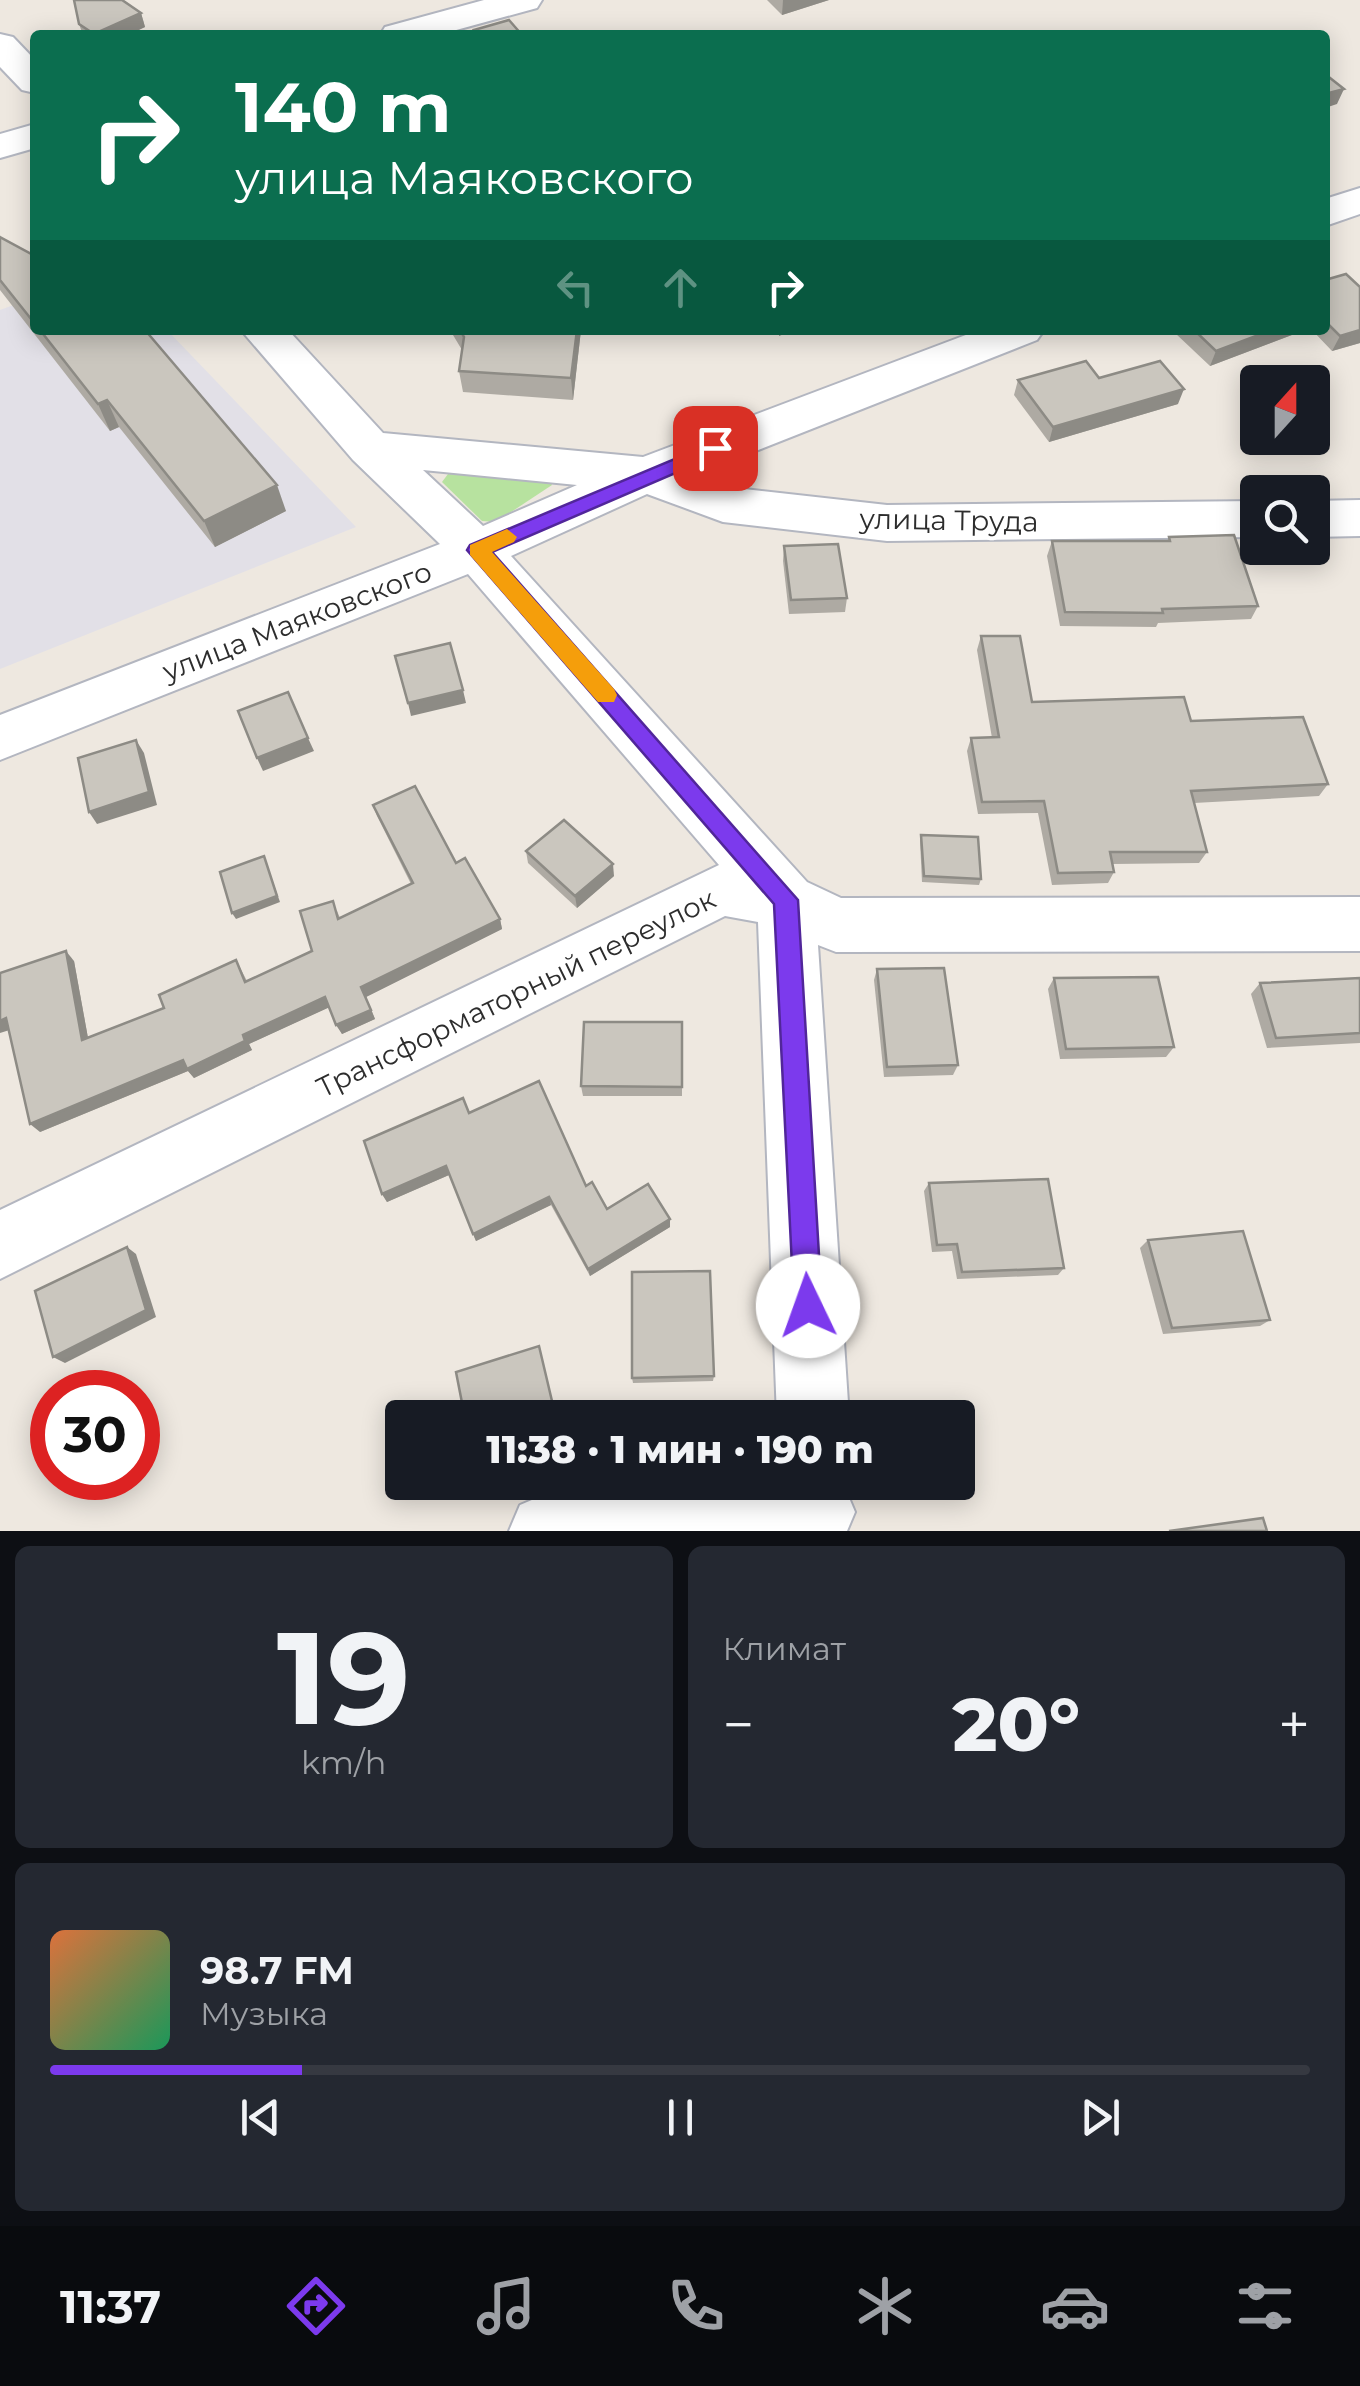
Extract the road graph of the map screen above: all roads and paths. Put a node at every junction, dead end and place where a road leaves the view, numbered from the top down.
1 (524, 0) edge
2 (416, 30) edge
3 (0, 45) edge
4 (30, 77) edge
5 (30, 137) edge
6 (0, 146) edge
7 (1360, 200) edge
8 (1330, 211) edge
9 (267, 335) edge
10 (1009, 335) edge
11 (370, 448) junction
12 (646, 475) junction
13 (1360, 518) edge
14 (1330, 519) edge
15 (1240, 520) edge
16 (478, 550) junction
17 (0, 738) edge
18 (786, 900) junction
19 (1360, 924) edge
20 (0, 1246) edge
21 (812, 1400) edge
22 (818, 1508) edge
23 (546, 1531) edge

1 - 2 street
3 - 4 street
5 - 6 street
7 - 8 street
9 - 11 street
10 - 12 street, улица Маяковского
11 - 12 street, улица Маяковского
11 - 16 street
12 - 15 street, улица Труда
12 - 16 street, улица Маяковского
13 - 14 street
16 - 17 street, улица Маяковского
16 - 18 street
18 - 19 street, Трансформаторный переулок
18 - 20 street, Трансформаторный переулок
18 - 21 street
22 - 23 street

